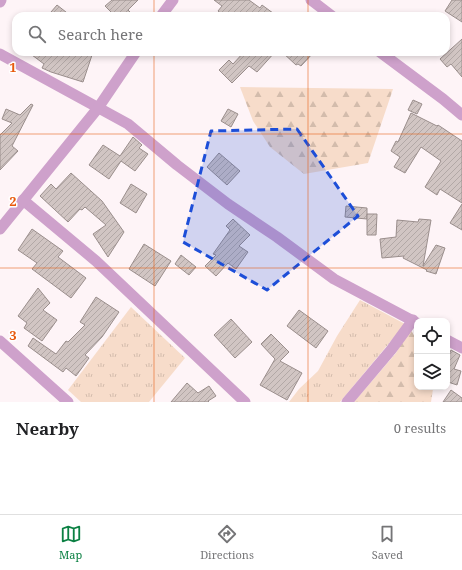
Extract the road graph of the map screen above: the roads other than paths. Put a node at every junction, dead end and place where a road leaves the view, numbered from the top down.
1 (173, 0) edge
2 (311, 0) edge
3 (164, 12) edge
4 (327, 12) edge
5 (0, 54) edge
6 (133, 56) edge
7 (385, 56) edge
8 (98, 108) junction
9 (462, 115) edge
10 (23, 200) junction
11 (0, 229) edge
12 (414, 320) edge
13 (414, 322) edge
14 (0, 341) edge
15 (450, 342) edge
16 (462, 348) edge
17 (68, 402) edge
18 (245, 402) edge
19 (347, 402) edge

1 - 3 street
2 - 4 street
5 - 8 street
6 - 8 street
7 - 9 street
8 - 10 street
8 - 12 street
10 - 11 street
10 - 18 street
13 - 19 street
14 - 17 street
15 - 16 street

